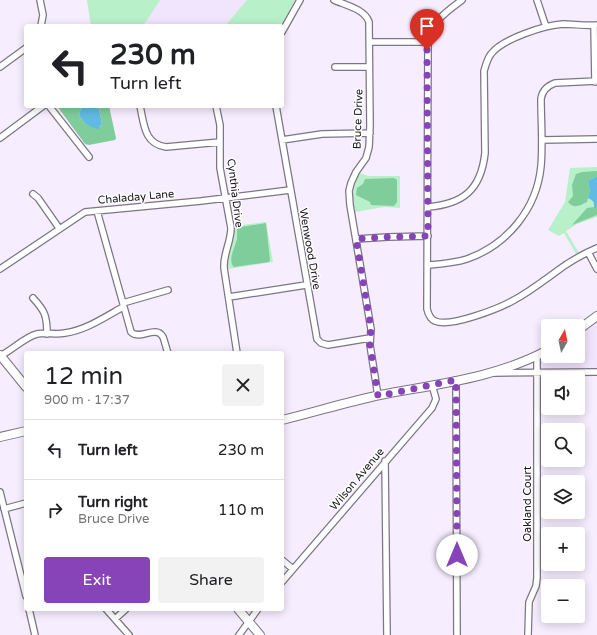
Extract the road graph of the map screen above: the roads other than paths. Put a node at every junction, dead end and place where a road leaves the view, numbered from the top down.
1 (40, 0) edge
2 (300, 0) edge
3 (334, 0) edge
4 (462, 0) edge
5 (537, 0) edge
6 (41, 24) edge
7 (596, 26) edge
8 (546, 27) junction
9 (284, 28) edge
10 (370, 42) junction
11 (428, 42) junction
12 (24, 49) edge
13 (0, 67) edge
14 (335, 67) dead end
15 (369, 67) junction
16 (596, 82) edge
17 (40, 108) edge
18 (51, 108) edge
19 (141, 108) edge
20 (216, 108) edge
21 (276, 108) edge
22 (370, 133) junction
23 (0, 138) edge
24 (597, 139) edge
25 (282, 140) junction
26 (542, 140) junction
27 (220, 142) junction
28 (89, 157) dead end
29 (290, 190) junction
30 (33, 194) dead end
31 (226, 198) junction
32 (428, 207) junction
33 (97, 211) junction
34 (59, 228) junction
35 (428, 236) junction
36 (356, 239) junction
37 (597, 248) edge
38 (588, 252) junction
39 (428, 266) junction
40 (0, 269) edge
41 (597, 269) edge
42 (306, 285) junction
43 (168, 290) dead end
44 (229, 297) junction
45 (33, 298) dead end
46 (123, 305) junction
47 (597, 316) edge
48 (585, 325) edge
49 (47, 334) junction
50 (370, 338) junction
51 (167, 351) edge
52 (237, 351) edge
53 (541, 354) edge
54 (0, 356) edge
55 (537, 356) junction
56 (537, 372) junction
57 (597, 372) edge
58 (489, 373) junction
59 (456, 380) junction
60 (24, 385) edge
61 (432, 385) junction
62 (378, 396) junction
63 (284, 420) edge
64 (24, 431) edge
65 (0, 437) edge
66 (385, 461) junction
67 (0, 492) edge
68 (24, 504) edge
69 (4, 509) junction
70 (284, 562) edge
71 (293, 569) junction
72 (284, 580) edge
73 (24, 588) edge
74 (29, 611) edge
75 (108, 611) edge
76 (124, 611) edge
77 (240, 611) edge
78 (256, 611) edge
79 (115, 619) junction
80 (248, 622) junction
81 (34, 635) edge
82 (129, 635) edge
83 (238, 635) edge
84 (260, 635) edge
85 (387, 635) edge
86 (457, 635) edge
87 (528, 635) edge

1 - 6 street
2 - 9 street
3 - 10 street, Bruce Drive
4 - 11 street
5 - 8 street
7 - 8 street
7 - 16 street
8 - 32 street
10 - 11 street
10 - 15 street, Bruce Drive
11 - 32 street
12 - 13 street
14 - 15 street
15 - 22 street, Bruce Drive
16 - 26 street
17 - 23 street
18 - 28 street
19 - 27 street
20 - 27 street, Cynthia Drive
21 - 25 street, Wenwood Drive
22 - 25 street
22 - 36 street, Bruce Drive
24 - 26 street
25 - 29 street, Wenwood Drive
26 - 39 street
27 - 31 street, Cynthia Drive
29 - 31 street, Chaladay Lane
29 - 42 street, Wenwood Drive
30 - 34 street
31 - 33 street, Chaladay Lane
31 - 44 street, Cynthia Drive
32 - 35 street
33 - 34 street, Chaladay Lane
33 - 46 street
34 - 40 street, Chaladay Lane
35 - 36 street
35 - 39 street
36 - 50 street, Bruce Drive
37 - 38 street
38 - 39 street
38 - 41 street
42 - 44 street
42 - 50 street, Wenwood Drive
43 - 46 street
44 - 52 street, Cynthia Drive
45 - 49 street
46 - 49 street
46 - 51 street
47 - 48 main road
49 - 54 street
50 - 62 street, Bruce Drive
53 - 55 main road
54 - 60 main road
55 - 56 street, Oakland Court
55 - 58 main road
56 - 57 street
56 - 58 street
56 - 87 street, Oakland Court
58 - 59 main road
59 - 61 main road
59 - 86 street
61 - 62 main road
61 - 66 street, Wilson Avenue
62 - 63 main road
64 - 65 main road
66 - 71 street, Wilson Avenue
66 - 85 street
67 - 69 street
68 - 69 street
69 - 73 street
70 - 71 street
71 - 72 street, Wilson Avenue
74 - 81 street
75 - 79 street
76 - 79 street
77 - 80 main road
78 - 80 street
79 - 82 street
80 - 83 street
80 - 84 main road

